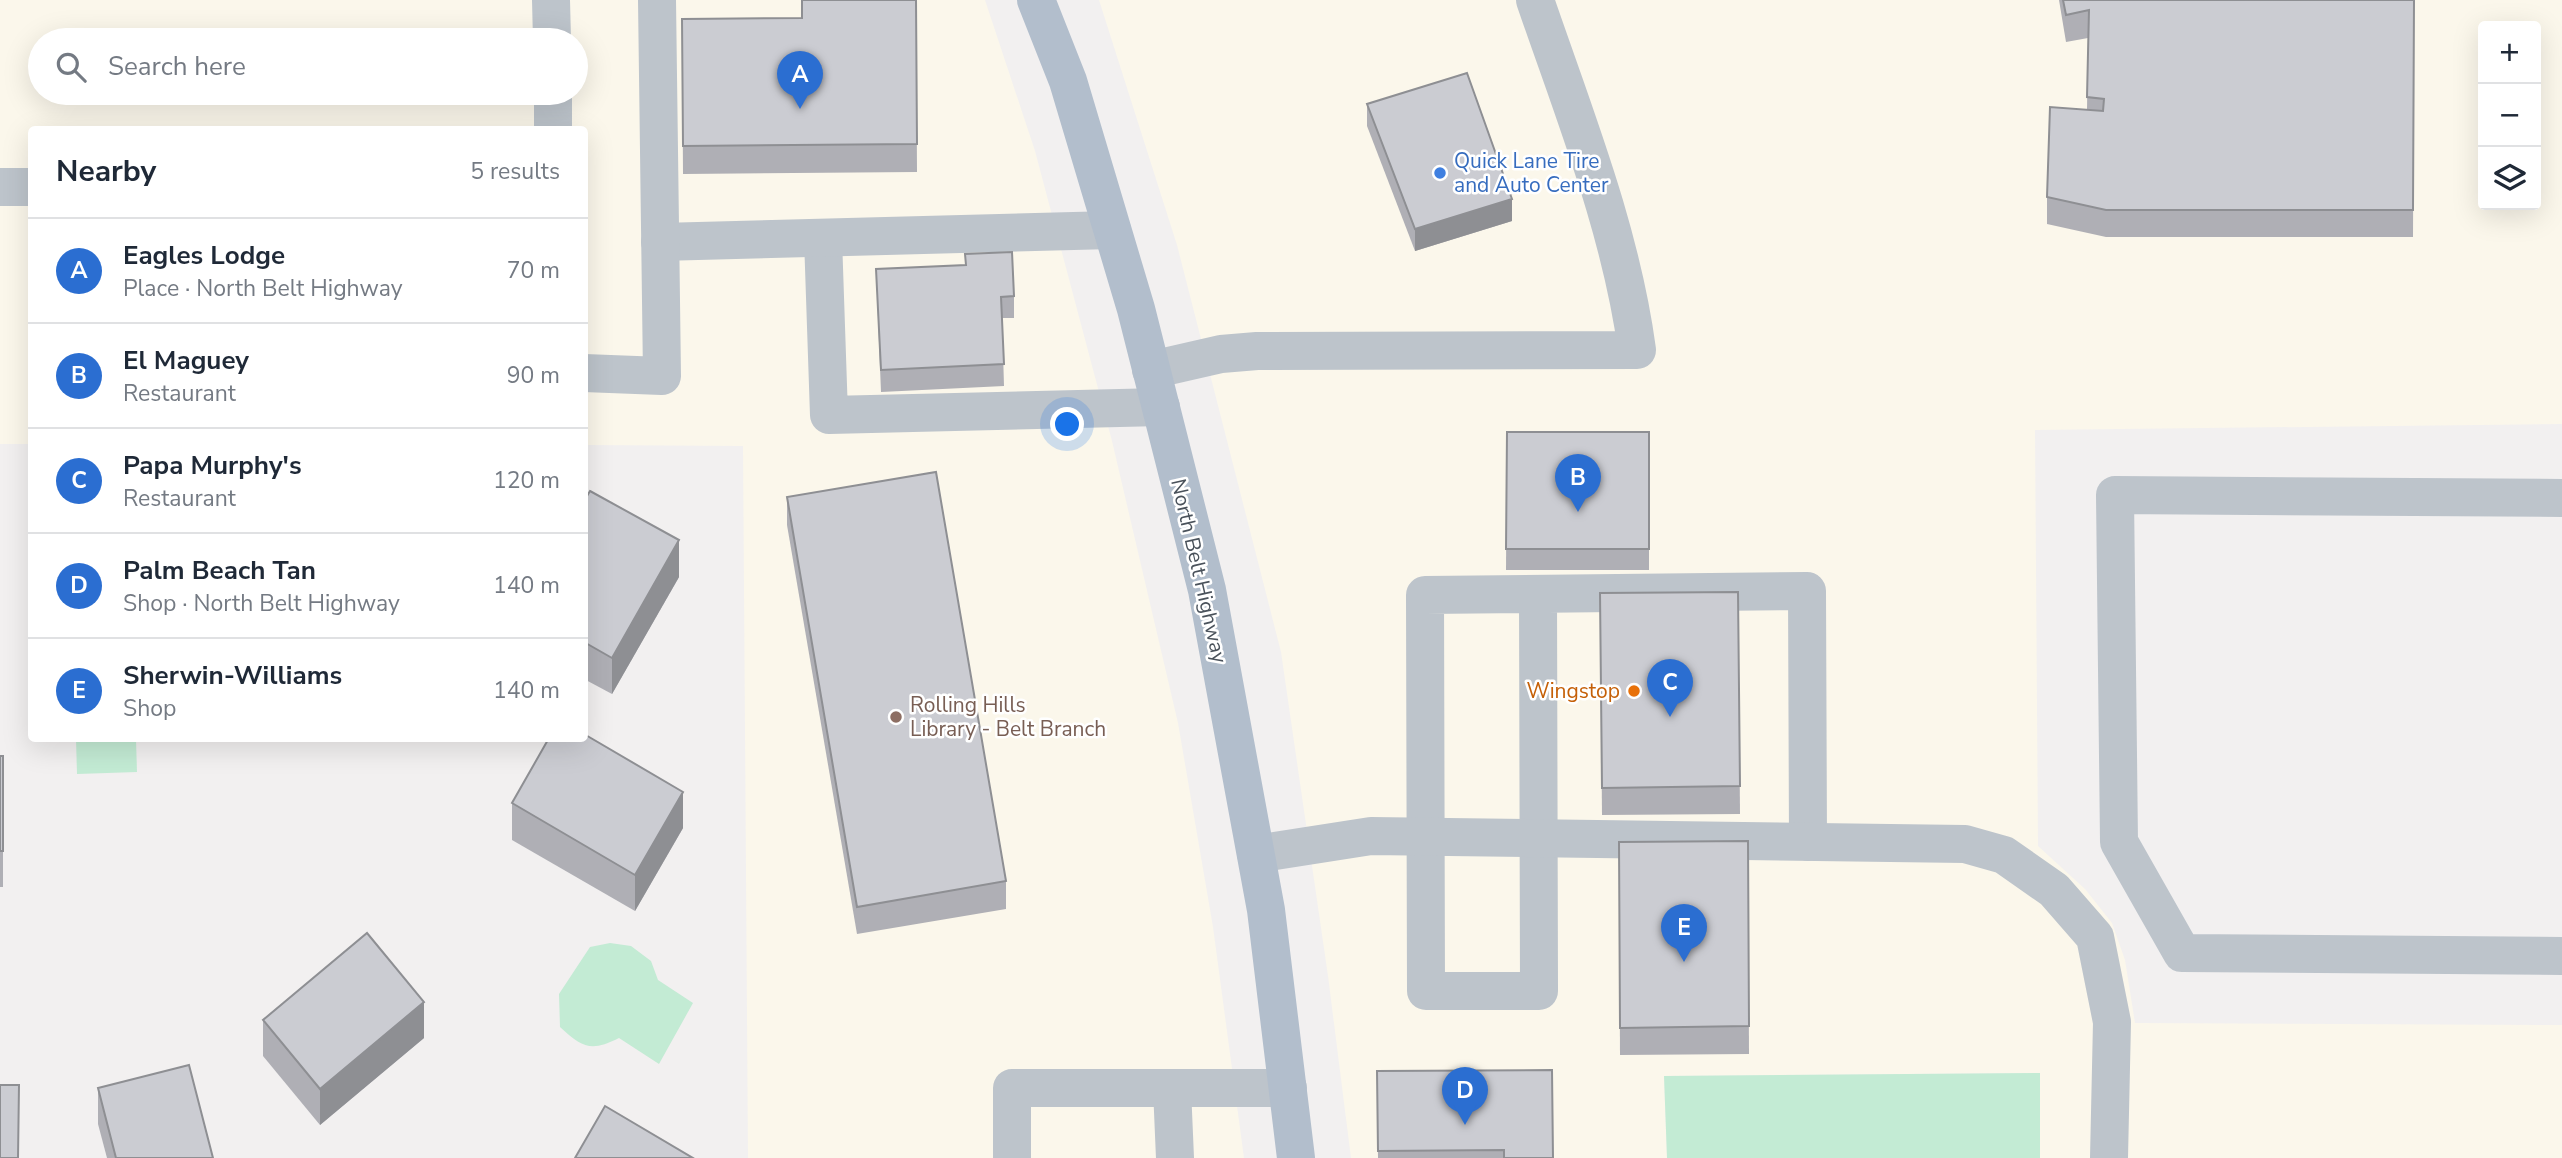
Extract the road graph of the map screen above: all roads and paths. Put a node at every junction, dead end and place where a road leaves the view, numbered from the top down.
1 (551, 0) edge
2 (657, 0) edge
3 (1036, 0) edge
4 (1535, 0) edge
5 (552, 28) edge
6 (553, 105) edge
7 (554, 126) edge
8 (0, 187) edge
9 (28, 187) edge
10 (1112, 230) junction
11 (823, 238) junction
12 (660, 242) junction
13 (1151, 370) junction
14 (588, 373) edge
15 (1161, 407) junction
16 (2562, 498) edge
17 (1538, 594) junction
18 (1424, 836) junction
19 (1537, 838) junction
20 (1808, 842) junction
21 (1256, 854) junction
22 (2562, 956) edge
23 (1172, 1088) junction
24 (1288, 1088) junction
25 (1013, 1158) edge
26 (1175, 1158) edge
27 (1296, 1158) edge
28 (2109, 1158) edge

1 - 5 lane
2 - 12 lane
3 - 10 main road, North Belt Highway
4 - 13 lane
6 - 7 lane
8 - 9 lane
10 - 11 lane
10 - 13 main road, North Belt Highway
11 - 12 lane
11 - 15 lane
12 - 14 lane
13 - 15 main road, North Belt Highway
15 - 21 main road, North Belt Highway
16 - 22 lane
17 - 18 lane
17 - 19 lane
17 - 20 lane
18 - 19 lane
18 - 19 lane
18 - 21 lane
19 - 20 lane
20 - 28 lane
21 - 24 main road, North Belt Highway
23 - 24 lane
23 - 25 lane
23 - 26 lane
24 - 27 main road, North Belt Highway

